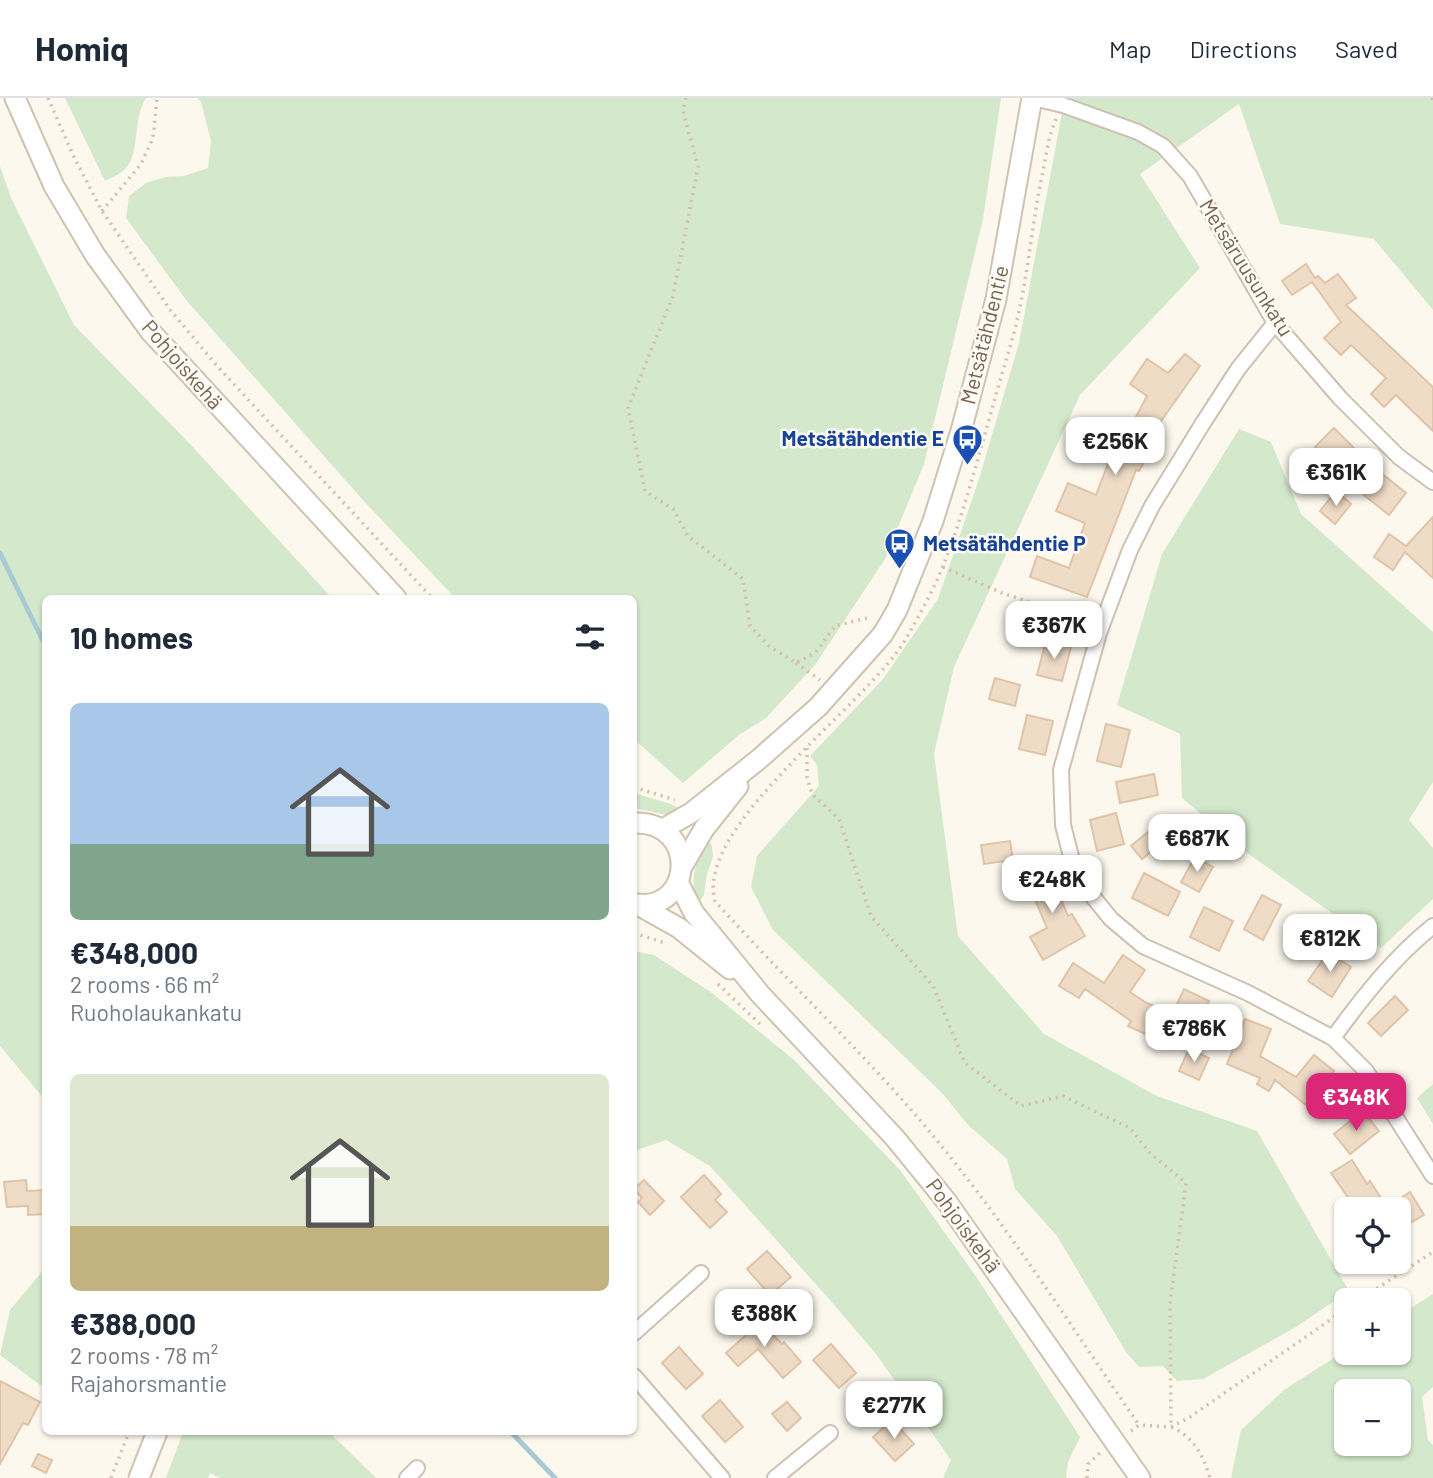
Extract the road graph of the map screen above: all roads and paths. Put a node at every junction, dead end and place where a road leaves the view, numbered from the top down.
1 (15, 98) edge
2 (48, 98) edge
3 (157, 98) edge
4 (686, 98) edge
5 (1032, 98) edge
6 (1063, 105) junction
7 (102, 211) junction
8 (1275, 323) junction
9 (1433, 482) edge
10 (943, 567) junction
11 (393, 595) edge
12 (429, 595) edge
13 (897, 610) junction
14 (1099, 633) junction
15 (796, 663) junction
16 (833, 690) junction
17 (807, 747) junction
18 (758, 760) junction
19 (637, 822) edge
20 (663, 829) junction
21 (680, 874) junction
22 (637, 904) edge
23 (637, 905) edge
24 (1433, 926) edge
25 (637, 934) edge
26 (667, 943) dead end
27 (711, 978) dead end
28 (760, 994) junction
29 (764, 1028) dead end
30 (1333, 1038) junction
31 (1433, 1176) edge
32 (1433, 1252) edge
33 (701, 1273) dead end
34 (1378, 1288) edge
35 (1334, 1317) edge
36 (637, 1330) edge
37 (637, 1379) edge
38 (1139, 1425) junction
39 (1171, 1427) junction
40 (830, 1433) dead end
41 (129, 1435) edge
42 (155, 1435) edge
43 (1115, 1442) junction
44 (111, 1478) edge
45 (139, 1478) edge
46 (722, 1478) edge
47 (775, 1478) edge
48 (1087, 1478) edge
49 (1140, 1478) edge
50 (1210, 1478) edge

1 - 11 main road, Pohjoiskehä
2 - 7 path
3 - 7 path
4 - 15 path
5 - 6 street, Metsäruusunkatu
5 - 13 main road, Metsätähdentie
6 - 8 street, Metsäruusunkatu
6 - 10 path
7 - 12 path
8 - 9 street, Metsäruusunkatu
8 - 14 street
10 - 14 path
10 - 17 path
13 - 15 path
13 - 16 main road, Metsätähdentie
14 - 30 street
15 - 16 path
16 - 18 main road, Metsätähdentie
17 - 38 path
17 - 39 path
18 - 20 main road, Metsätähdentie
18 - 21 main road, Metsätähdentie
19 - 20 main road
20 - 21 main road, Pohjoiskehä
21 - 22 main road
21 - 28 main road, Pohjoiskehä
23 - 28 main road, Pohjoiskehä
24 - 30 street
25 - 26 path
27 - 29 path
28 - 43 main road, Pohjoiskehä
30 - 31 street
32 - 34 path
33 - 36 street
35 - 39 path
37 - 46 street
38 - 39 path
38 - 43 path
39 - 50 path
40 - 47 street
41 - 44 path
42 - 45 main road
43 - 48 path
43 - 49 main road, Pohjoiskehä

